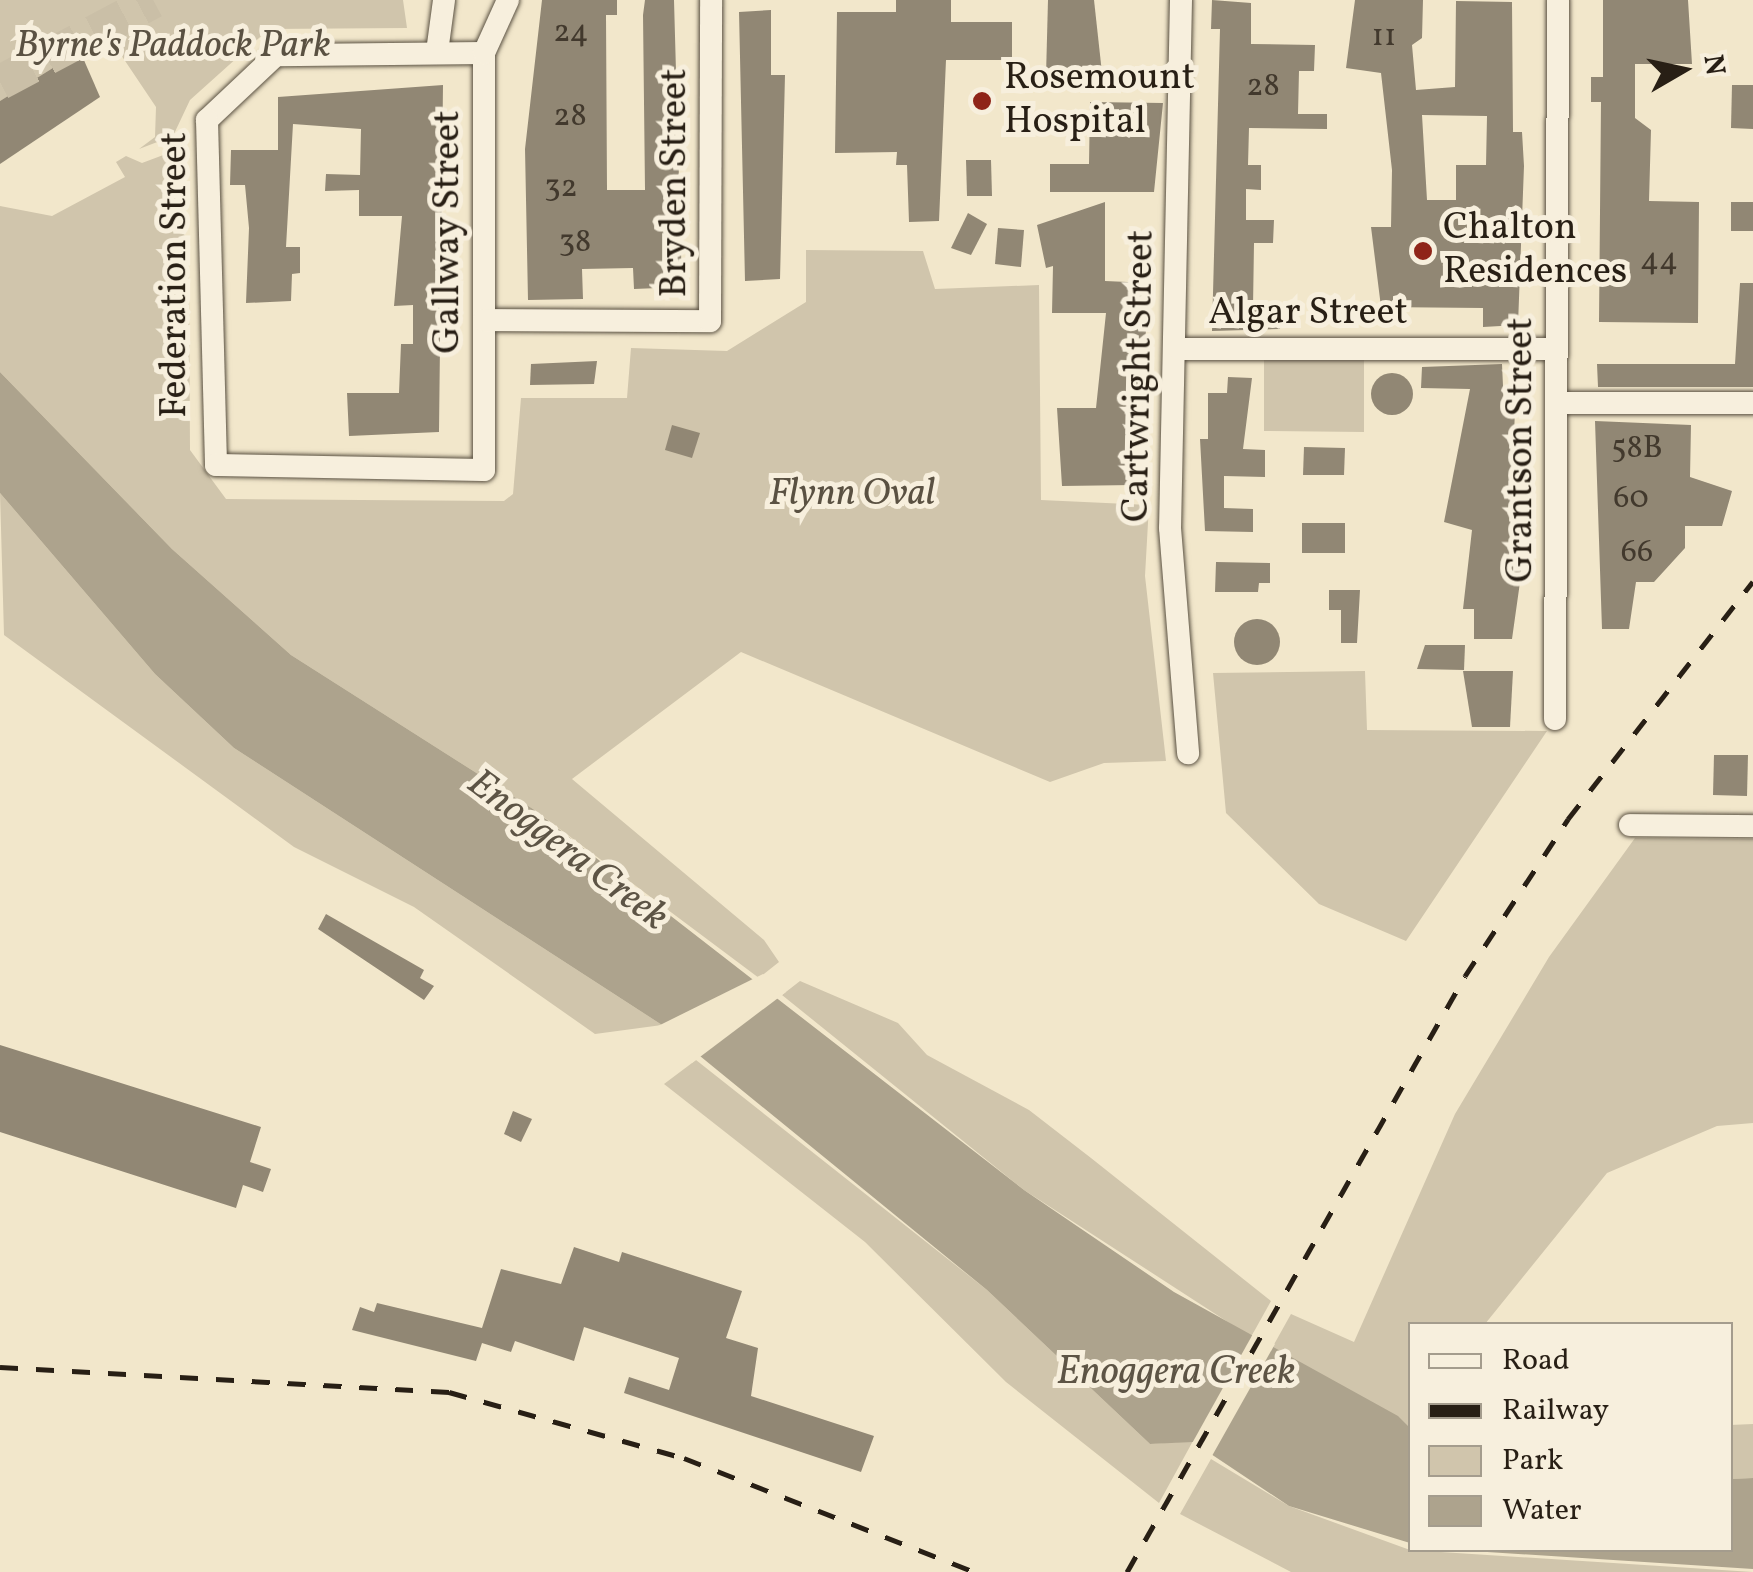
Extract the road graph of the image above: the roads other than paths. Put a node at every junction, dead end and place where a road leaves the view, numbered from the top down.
1 (444, 0) edge
2 (508, 0) edge
3 (712, 0) edge
4 (1182, 0) edge
5 (1558, 0) edge
6 (437, 52) junction
7 (484, 53) junction
8 (484, 320) junction
9 (1179, 349) junction
10 (1557, 349) junction
11 (1558, 402) junction
12 (1753, 404) edge
13 (484, 470) joint
14 (1555, 720) dead end
15 (1188, 753) dead end
16 (1630, 825) dead end
17 (1753, 826) edge

1 - 6 street
2 - 7 street, Gallway Street
3 - 8 street, Bryden Street
4 - 9 street, Cartwright Street
5 - 10 street, Grantson Street
6 - 7 street
6 - 13 street, Federation Street
7 - 8 street, Gallway Street
8 - 13 street, Gallway Street
9 - 10 street, Algar Street
9 - 15 street, Cartwright Street
10 - 11 street, Grantson Street
11 - 12 street
11 - 14 street, Grantson Street
16 - 17 street

